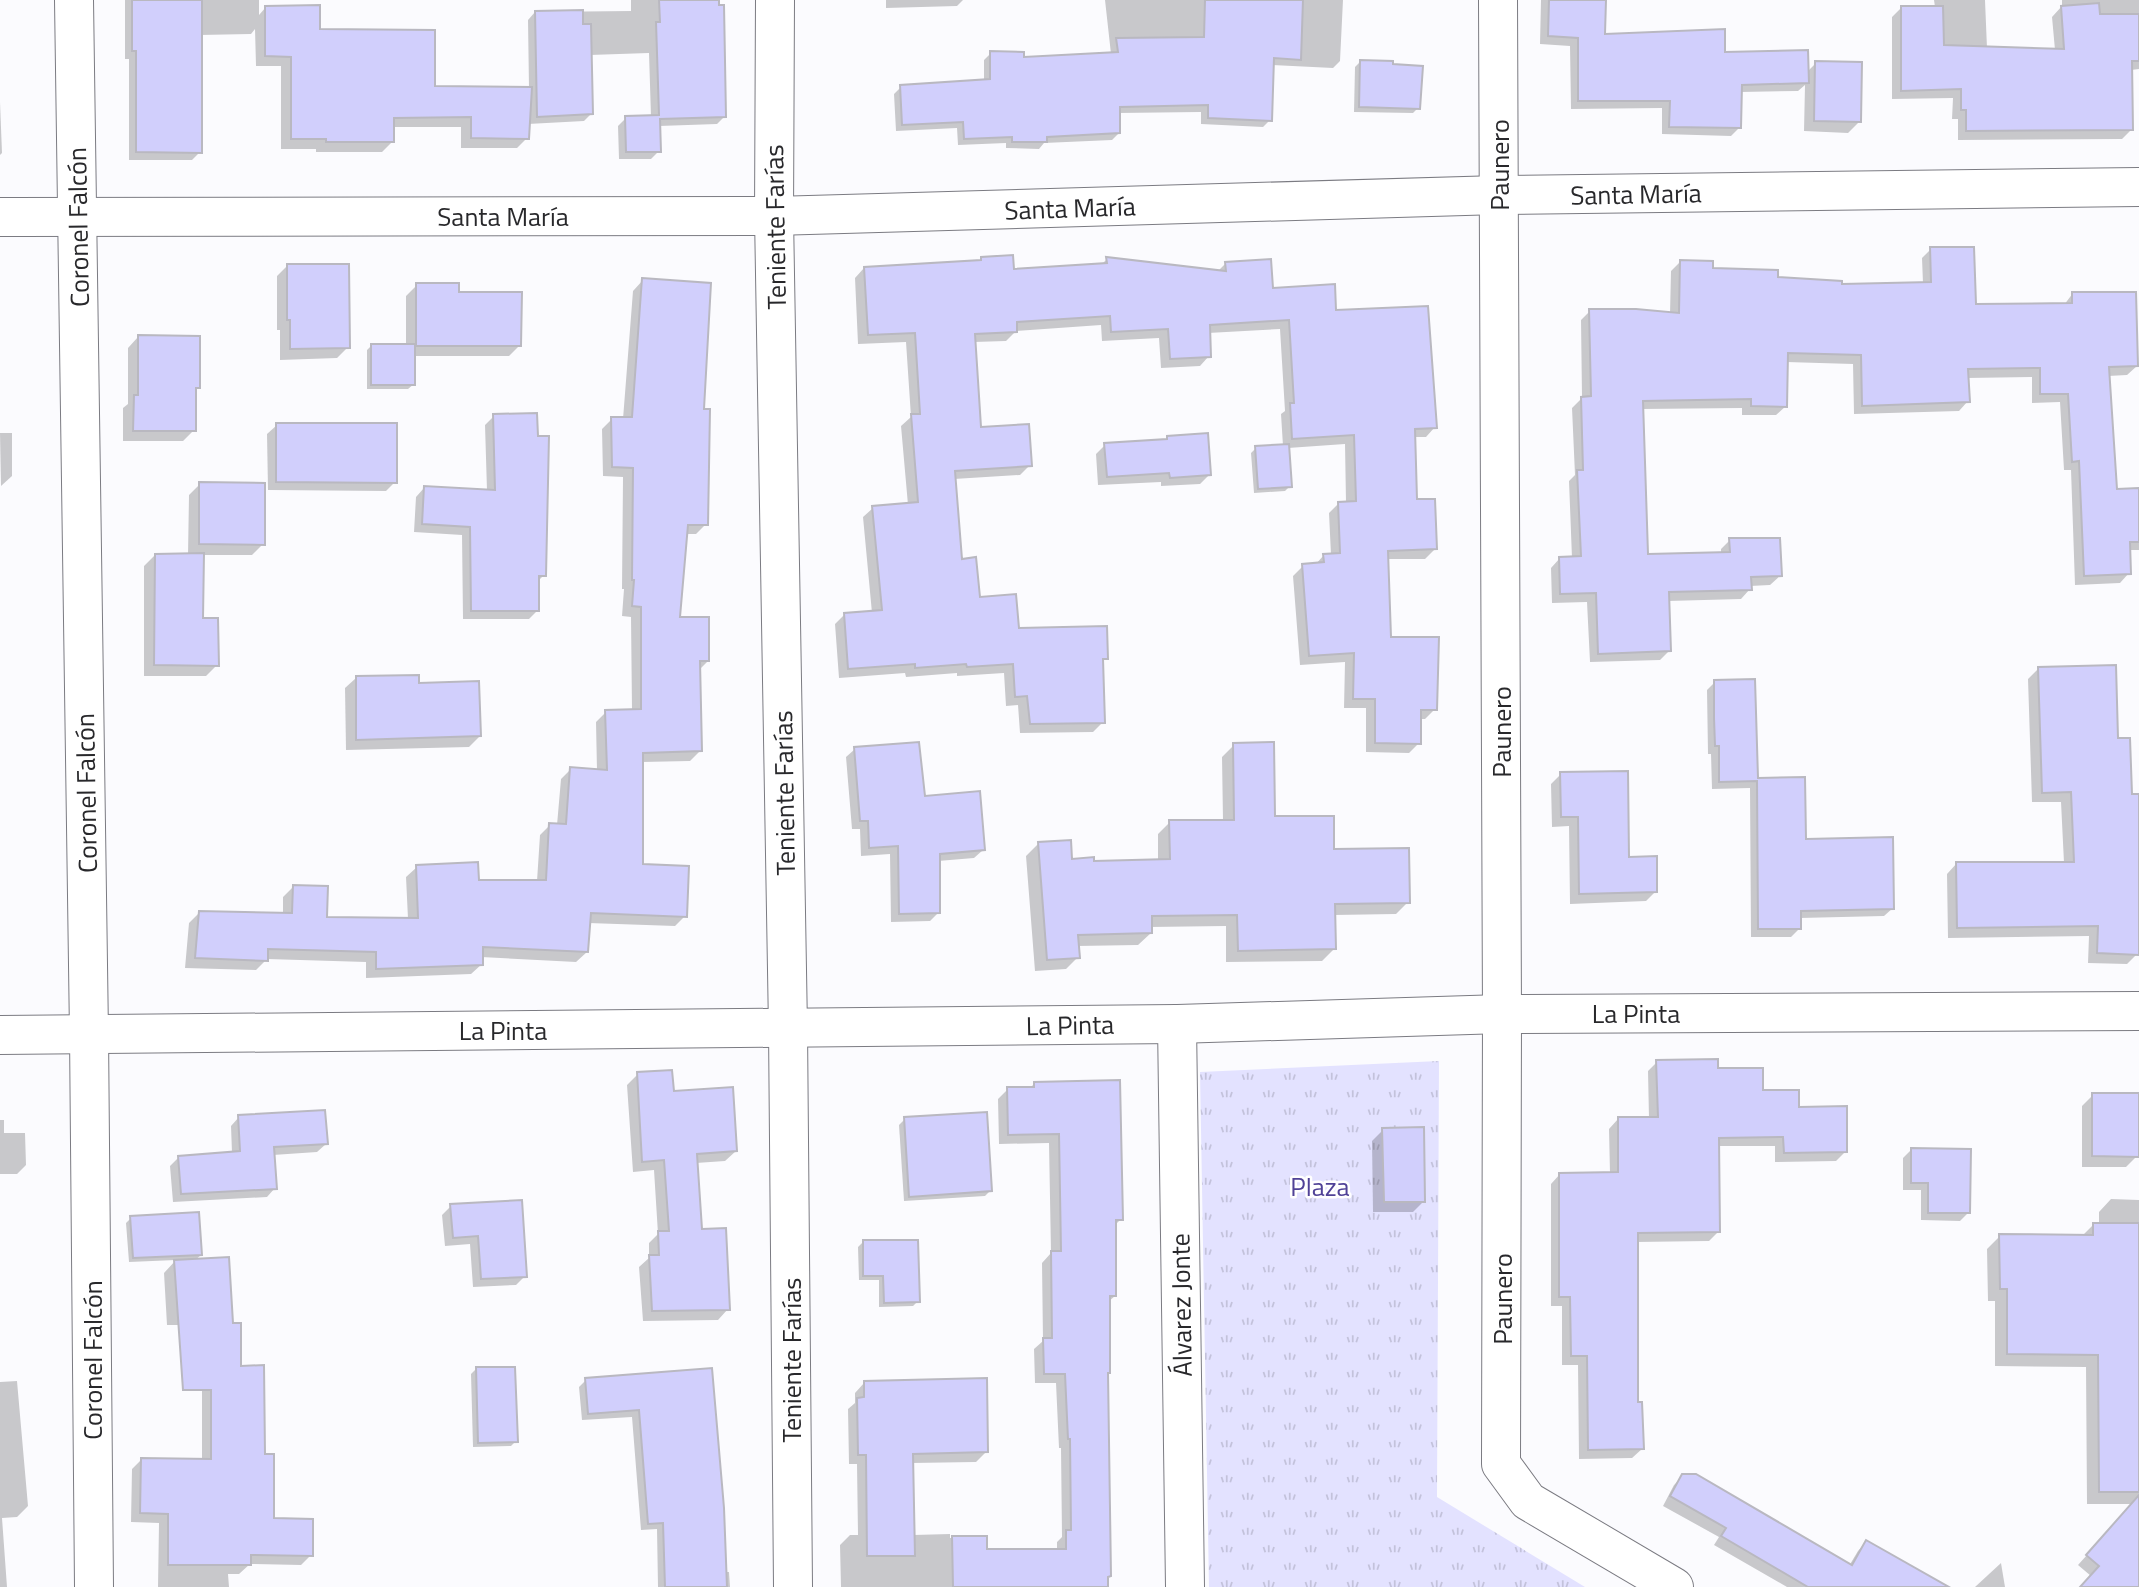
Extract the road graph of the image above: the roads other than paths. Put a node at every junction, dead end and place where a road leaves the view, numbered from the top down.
1 (74, 0) edge
2 (775, 0) edge
3 (1498, 0) edge
4 (2139, 187) edge
5 (1499, 195) junction
6 (77, 216) junction
7 (774, 216) junction
8 (0, 217) edge
9 (2139, 1012) edge
10 (1502, 1014) junction
11 (1177, 1024) junction
12 (788, 1028) junction
13 (89, 1033) junction
14 (0, 1035) edge
15 (94, 1587) edge
16 (793, 1587) edge
17 (1185, 1587) edge
18 (1674, 1587) edge

1 - 6 street, Coronel Falcón
2 - 7 street, Teniente Farías
3 - 5 street, Paunero
4 - 5 street, Santa María
5 - 7 street, Santa María
5 - 10 street, Paunero
6 - 7 street, Santa María
6 - 8 street, Santa María
6 - 13 street, Coronel Falcón
7 - 12 street, Teniente Farías
9 - 10 street, La Pinta
10 - 11 street, La Pinta
10 - 18 street, Paunero
11 - 12 street, La Pinta
11 - 17 street, Álvarez Jonte
12 - 13 street, La Pinta
12 - 16 street, Teniente Farías
13 - 14 street, La Pinta
13 - 15 street, Coronel Falcón

